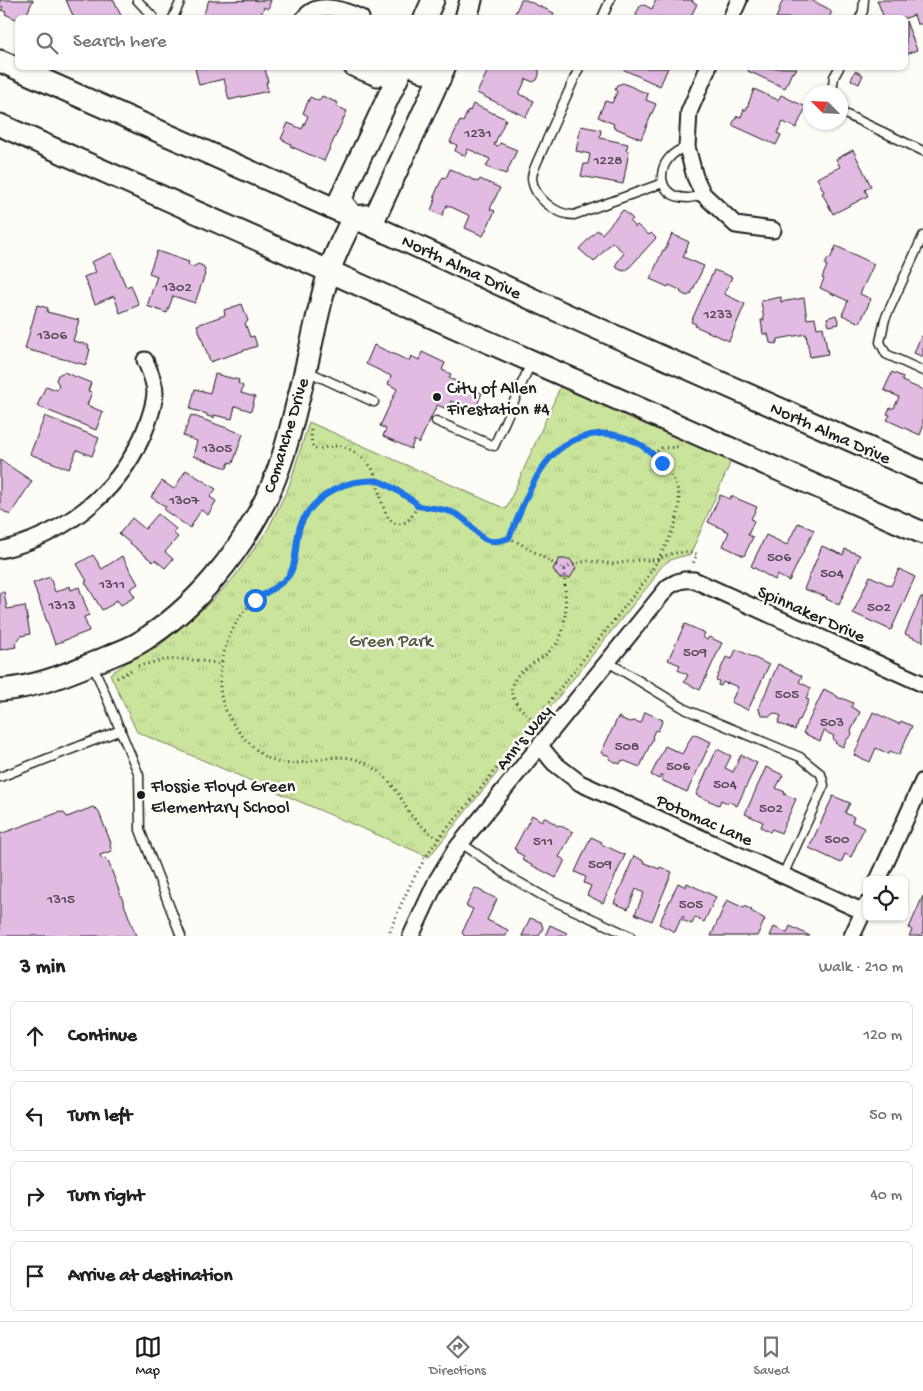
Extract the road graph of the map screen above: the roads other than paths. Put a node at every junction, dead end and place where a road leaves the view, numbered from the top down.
1 (137, 0) edge
2 (181, 0) edge
3 (433, 0) edge
4 (471, 0) edge
5 (610, 0) edge
6 (739, 0) edge
7 (864, 0) edge
8 (151, 15) edge
9 (174, 15) edge
10 (306, 15) edge
11 (355, 15) edge
12 (426, 15) edge
13 (467, 15) edge
14 (603, 15) edge
15 (732, 15) edge
16 (861, 15) edge
17 (0, 61) edge
18 (15, 68) edge
19 (20, 70) edge
20 (357, 70) edge
21 (392, 70) edge
22 (401, 70) edge
23 (427, 70) edge
24 (579, 70) edge
25 (707, 70) edge
26 (838, 70) edge
27 (442, 73) edge
28 (833, 85) edge
29 (848, 115) edge
30 (0, 125) edge
31 (687, 147) junction
32 (923, 151) edge
33 (663, 183) junction
34 (703, 194) junction
35 (353, 217) junction
36 (773, 230) dead end
37 (923, 236) edge
38 (330, 272) junction
39 (145, 360) dead end
40 (532, 361) junction
41 (305, 370) junction
42 (923, 371) edge
43 (374, 402) dead end
44 (436, 420) dead end
45 (923, 472) edge
46 (923, 533) edge
47 (0, 550) edge
48 (685, 580) joint
49 (608, 662) junction
50 (92, 664) junction
51 (923, 684) edge
52 (0, 690) edge
53 (121, 730) junction
54 (540, 746) junction
55 (0, 777) edge
56 (923, 781) edge
57 (461, 843) junction
58 (783, 875) junction
59 (880, 876) edge
60 (863, 907) edge
61 (863, 912) edge
62 (180, 933) edge
63 (187, 936) edge
64 (411, 936) edge
65 (630, 936) edge
66 (852, 936) edge

1 - 8 lane
2 - 9 lane
3 - 12 main road
4 - 13 main road
5 - 14 lane
6 - 15 street
7 - 16 lane
10 - 11 street
17 - 18 main road, North Alma Drive
19 - 35 main road, North Alma Drive
20 - 21 street
22 - 35 main road
23 - 27 main road
24 - 33 lane
25 - 31 street
26 - 28 lane
27 - 35 main road
29 - 32 lane
30 - 38 main road
31 - 33 lane
31 - 34 street
33 - 34 lane
34 - 36 street
35 - 38 main road, Comanche Drive
35 - 45 main road, North Alma Drive
37 - 42 lane
38 - 40 main road
38 - 41 main road, Comanche Drive
39 - 47 street
40 - 44 lane
40 - 46 main road
41 - 43 lane
41 - 50 main road, Comanche Drive
48 - 49 street, Ann's Way
48 - 51 street, Spinnaker Drive
49 - 54 street, Ann's Way
49 - 58 lane
50 - 52 main road, Comanche Drive
50 - 53 lane
53 - 55 lane
53 - 62 lane
54 - 57 street, Ann's Way
54 - 58 street, Potomac Lane
56 - 59 street
57 - 64 street, Ann's Way
57 - 65 lane
58 - 60 street, Potomac Lane
61 - 66 street
62 - 63 lane

